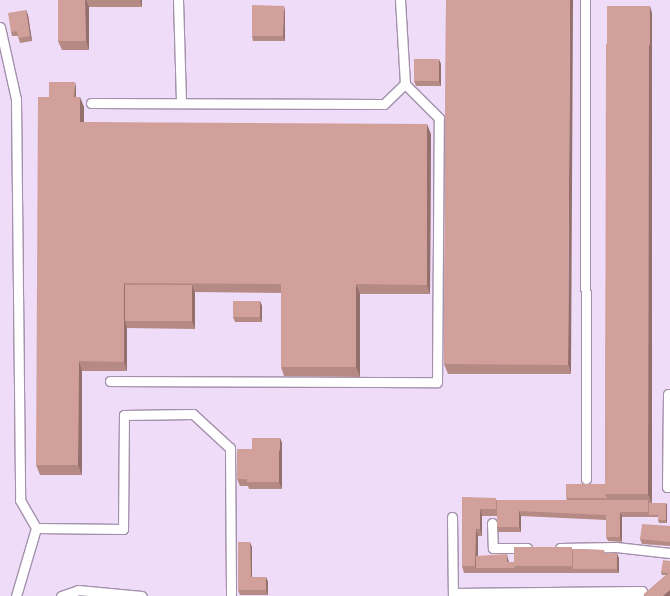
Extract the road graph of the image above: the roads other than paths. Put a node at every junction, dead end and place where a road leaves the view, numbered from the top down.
1 (178, 0) edge
2 (400, 0) edge
3 (585, 0) edge
4 (0, 27) edge
5 (405, 84) junction
6 (91, 103) dead end
7 (181, 103) junction
8 (110, 381) dead end
9 (668, 394) dead end
10 (586, 479) dead end
11 (670, 487) edge
12 (452, 517) dead end
13 (492, 523) dead end
14 (36, 528) junction
15 (670, 553) edge
16 (642, 591) dead end
17 (112, 595) edge
18 (453, 595) edge
19 (16, 596) edge
20 (61, 596) edge
21 (142, 596) edge
22 (231, 596) edge

1 - 7 lane
2 - 5 lane
3 - 10 lane
4 - 14 lane
5 - 7 lane
5 - 8 lane
6 - 7 lane
9 - 11 lane
12 - 18 lane
13 - 15 lane
14 - 19 lane
14 - 22 lane
16 - 18 lane
17 - 20 lane
17 - 21 lane

